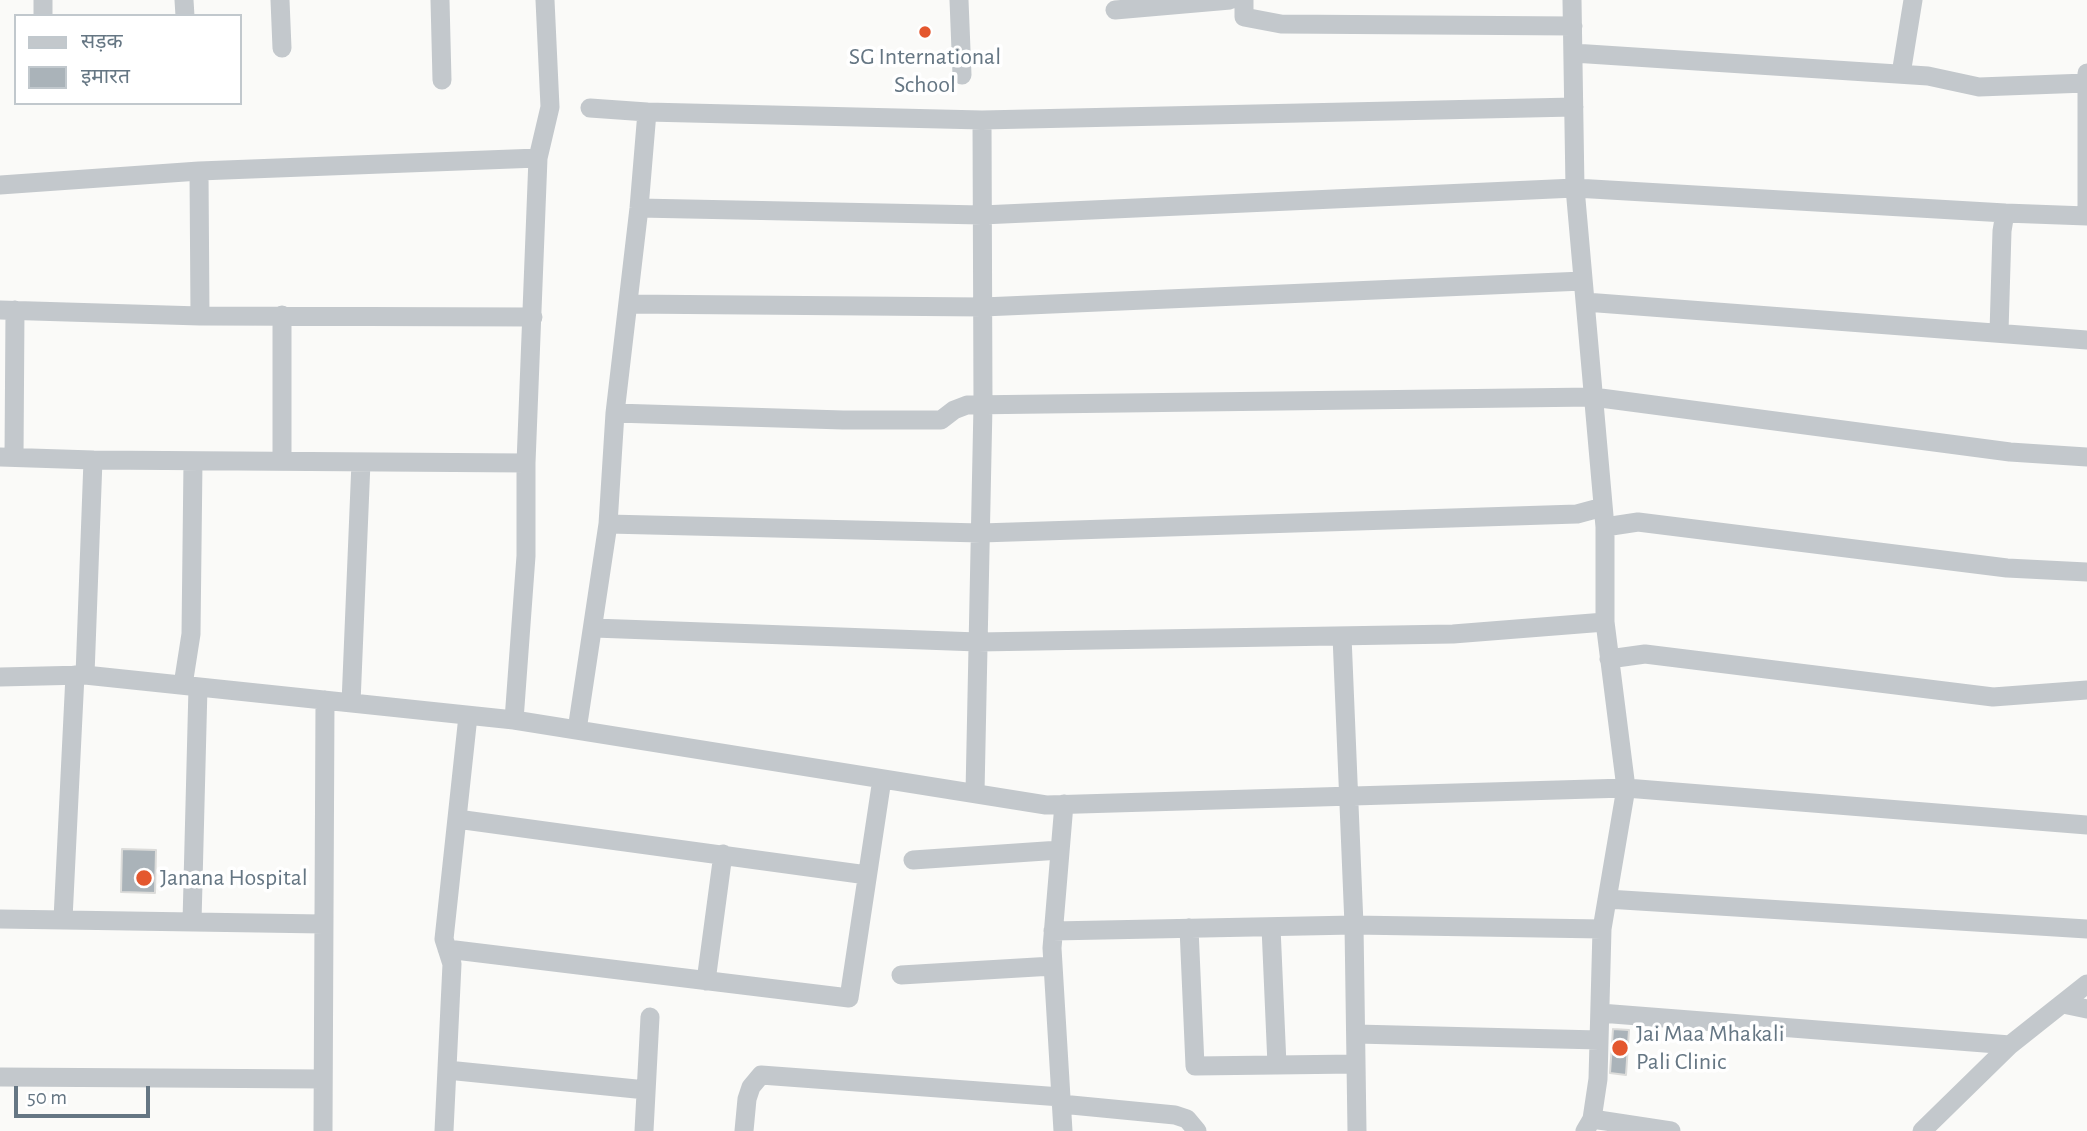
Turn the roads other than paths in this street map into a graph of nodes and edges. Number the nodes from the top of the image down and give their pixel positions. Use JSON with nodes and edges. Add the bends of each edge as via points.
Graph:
{"nodes":[{"id":1,"x":280,"y":0,"type":"edge"},
{"id":2,"x":440,"y":0,"type":"edge"},
{"id":3,"x":545,"y":0,"type":"edge"},
{"id":4,"x":959,"y":0,"type":"edge"},
{"id":5,"x":1230,"y":0,"type":"edge"},
{"id":6,"x":1244,"y":0,"type":"edge"},
{"id":7,"x":1572,"y":0,"type":"edge"},
{"id":8,"x":1913,"y":0,"type":"edge"},
{"id":9,"x":1115,"y":10,"type":"dead end"},
{"id":10,"x":1573,"y":26,"type":"junction"},
{"id":11,"x":282,"y":48,"type":"dead end"},
{"id":12,"x":1573,"y":53,"type":"junction"},
{"id":13,"x":2087,"y":72,"type":"edge"},
{"id":14,"x":1901,"y":74,"type":"junction"},
{"id":15,"x":962,"y":75,"type":"dead end"},
{"id":16,"x":442,"y":80,"type":"dead end"},
{"id":17,"x":2087,"y":83,"type":"edge"},
{"id":18,"x":2087,"y":99,"type":"edge"},
{"id":19,"x":1574,"y":107,"type":"junction"},
{"id":20,"x":590,"y":108,"type":"dead end"},
{"id":21,"x":647,"y":112,"type":"junction"},
{"id":22,"x":982,"y":120,"type":"junction"},
{"id":23,"x":538,"y":158,"type":"junction"},
{"id":24,"x":200,"y":171,"type":"junction"},
{"id":25,"x":0,"y":185,"type":"edge"},
{"id":26,"x":1575,"y":188,"type":"junction"},
{"id":27,"x":639,"y":208,"type":"junction"},
{"id":28,"x":2005,"y":213,"type":"junction"},
{"id":29,"x":982,"y":215,"type":"junction"},
{"id":30,"x":2087,"y":216,"type":"edge"},
{"id":31,"x":1583,"y":281,"type":"junction"},
{"id":32,"x":1585,"y":302,"type":"junction"},
{"id":33,"x":628,"y":304,"type":"junction"},
{"id":34,"x":983,"y":307,"type":"junction"},
{"id":35,"x":8,"y":310,"type":"edge"},
{"id":36,"x":282,"y":315,"type":"junction"},
{"id":37,"x":200,"y":316,"type":"junction"},
{"id":38,"x":533,"y":317,"type":"junction"},
{"id":39,"x":1999,"y":332,"type":"junction"},
{"id":40,"x":2087,"y":340,"type":"edge"},
{"id":41,"x":1593,"y":397,"type":"junction"},
{"id":42,"x":983,"y":405,"type":"junction"},
{"id":43,"x":615,"y":414,"type":"junction"},
{"id":44,"x":7,"y":457,"type":"edge"},
{"id":45,"x":2087,"y":457,"type":"edge"},
{"id":46,"x":93,"y":460,"type":"junction"},
{"id":47,"x":193,"y":461,"type":"junction"},
{"id":48,"x":282,"y":461,"type":"junction"},
{"id":49,"x":361,"y":462,"type":"junction"},
{"id":50,"x":526,"y":463,"type":"junction"},
{"id":51,"x":1604,"y":517,"type":"junction"},
{"id":52,"x":608,"y":524,"type":"junction"},
{"id":53,"x":981,"y":533,"type":"junction"},
{"id":54,"x":2087,"y":572,"type":"edge"},
{"id":55,"x":1605,"y":622,"type":"junction"},
{"id":56,"x":594,"y":628,"type":"junction"},
{"id":57,"x":1342,"y":636,"type":"junction"},
{"id":58,"x":978,"y":642,"type":"junction"},
{"id":59,"x":1609,"y":659,"type":"junction"},
{"id":60,"x":80,"y":675,"type":"junction"},
{"id":61,"x":0,"y":677,"type":"edge"},
{"id":62,"x":190,"y":686,"type":"junction"},
{"id":63,"x":2087,"y":690,"type":"edge"},
{"id":64,"x":325,"y":700,"type":"junction"},
{"id":65,"x":351,"y":703,"type":"junction"},
{"id":66,"x":468,"y":716,"type":"junction"},
{"id":67,"x":514,"y":720,"type":"junction"},
{"id":68,"x":577,"y":730,"type":"junction"},
{"id":69,"x":882,"y":779,"type":"junction"},
{"id":70,"x":1626,"y":788,"type":"junction"},
{"id":71,"x":975,"y":793,"type":"junction"},
{"id":72,"x":1349,"y":796,"type":"junction"},
{"id":73,"x":1064,"y":804,"type":"junction"},
{"id":74,"x":457,"y":819,"type":"junction"},
{"id":75,"x":2087,"y":825,"type":"edge"},
{"id":76,"x":1060,"y":850,"type":"junction"},
{"id":77,"x":723,"y":854,"type":"junction"},
{"id":78,"x":913,"y":860,"type":"dead end"},
{"id":79,"x":867,"y":875,"type":"junction"},
{"id":80,"x":1607,"y":899,"type":"junction"},
{"id":81,"x":0,"y":919,"type":"edge"},
{"id":82,"x":63,"y":919,"type":"junction"},
{"id":83,"x":192,"y":922,"type":"junction"},
{"id":84,"x":323,"y":924,"type":"junction"},
{"id":85,"x":1354,"y":925,"type":"junction"},
{"id":86,"x":1271,"y":927,"type":"junction"},
{"id":87,"x":1189,"y":928,"type":"junction"},
{"id":88,"x":1602,"y":929,"type":"junction"},
{"id":89,"x":2087,"y":929,"type":"edge"},
{"id":90,"x":1053,"y":931,"type":"junction"},
{"id":91,"x":447,"y":949,"type":"junction"},
{"id":92,"x":1053,"y":966,"type":"junction"},
{"id":93,"x":901,"y":975,"type":"dead end"},
{"id":94,"x":706,"y":981,"type":"junction"},
{"id":95,"x":2087,"y":984,"type":"edge"},
{"id":96,"x":2063,"y":1004,"type":"junction"},
{"id":97,"x":2087,"y":1009,"type":"edge"},
{"id":98,"x":1600,"y":1013,"type":"junction"},
{"id":99,"x":650,"y":1017,"type":"dead end"},
{"id":100,"x":1356,"y":1034,"type":"junction"},
{"id":101,"x":1599,"y":1040,"type":"junction"},
{"id":102,"x":2010,"y":1045,"type":"junction"},
{"id":103,"x":1277,"y":1065,"type":"junction"},
{"id":104,"x":1356,"y":1065,"type":"junction"},
{"id":105,"x":447,"y":1070,"type":"junction"},
{"id":106,"x":0,"y":1076,"type":"edge"},
{"id":107,"x":323,"y":1079,"type":"junction"},
{"id":108,"x":646,"y":1090,"type":"junction"},
{"id":109,"x":1061,"y":1101,"type":"junction"},
{"id":110,"x":1589,"y":1125,"type":"edge"},
{"id":111,"x":323,"y":1131,"type":"edge"},
{"id":112,"x":444,"y":1131,"type":"edge"},
{"id":113,"x":644,"y":1131,"type":"edge"},
{"id":114,"x":744,"y":1131,"type":"edge"},
{"id":115,"x":1063,"y":1131,"type":"edge"},
{"id":116,"x":1197,"y":1131,"type":"edge"},
{"id":117,"x":1357,"y":1131,"type":"edge"},
{"id":118,"x":1671,"y":1131,"type":"edge"},
{"id":119,"x":1922,"y":1131,"type":"edge"}],
"edges":[{"from":1,"to":11,"type":"street"},
{"from":2,"to":16,"type":"street"},
{"from":3,"to":23,"type":"street","via":[[550,107]]},
{"from":4,"to":15,"type":"street"},
{"from":5,"to":9,"type":"street"},
{"from":6,"to":10,"type":"street","via":[[1244,17],[1281,24]]},
{"from":7,"to":10,"type":"street"},
{"from":8,"to":14,"type":"street"},
{"from":10,"to":12,"type":"street"},
{"from":12,"to":14,"type":"street"},
{"from":12,"to":19,"type":"street"},
{"from":13,"to":17,"type":"street"},
{"from":14,"to":17,"type":"street","via":[[1979,87]]},
{"from":17,"to":18,"type":"street"},
{"from":18,"to":30,"type":"street"},
{"from":19,"to":22,"type":"street"},
{"from":19,"to":26,"type":"street"},
{"from":20,"to":21,"type":"street"},
{"from":21,"to":22,"type":"street"},
{"from":21,"to":27,"type":"street"},
{"from":22,"to":29,"type":"street"},
{"from":23,"to":24,"type":"street"},
{"from":23,"to":38,"type":"street"},
{"from":24,"to":25,"type":"street"},
{"from":24,"to":37,"type":"street"},
{"from":26,"to":28,"type":"street"},
{"from":26,"to":29,"type":"street"},
{"from":26,"to":31,"type":"street"},
{"from":27,"to":29,"type":"street"},
{"from":27,"to":33,"type":"street"},
{"from":28,"to":30,"type":"street"},
{"from":28,"to":39,"type":"street"},
{"from":29,"to":34,"type":"street"},
{"from":31,"to":32,"type":"street"},
{"from":31,"to":34,"type":"street"},
{"from":32,"to":39,"type":"street"},
{"from":32,"to":41,"type":"street"},
{"from":33,"to":34,"type":"street"},
{"from":33,"to":43,"type":"street"},
{"from":34,"to":42,"type":"street"},
{"from":35,"to":37,"type":"street"},
{"from":35,"to":44,"type":"street"},
{"from":36,"to":37,"type":"street"},
{"from":36,"to":38,"type":"street"},
{"from":36,"to":48,"type":"street"},
{"from":38,"to":50,"type":"street"},
{"from":39,"to":40,"type":"street"},
{"from":41,"to":42,"type":"street"},
{"from":41,"to":45,"type":"street","via":[[2010,452]]},
{"from":41,"to":51,"type":"street"},
{"from":42,"to":43,"type":"street","via":[[967,405],[941,421]]},
{"from":42,"to":53,"type":"street"},
{"from":43,"to":52,"type":"street"},
{"from":44,"to":46,"type":"street"},
{"from":46,"to":47,"type":"street"},
{"from":46,"to":60,"type":"street"},
{"from":47,"to":48,"type":"street"},
{"from":47,"to":62,"type":"street"},
{"from":48,"to":49,"type":"street"},
{"from":49,"to":50,"type":"street"},
{"from":49,"to":65,"type":"street"},
{"from":50,"to":67,"type":"street","via":[[526,556]]},
{"from":51,"to":53,"type":"street","via":[[1577,514]]},
{"from":51,"to":54,"type":"street","via":[[2007,568]]},
{"from":51,"to":55,"type":"street"},
{"from":52,"to":53,"type":"street"},
{"from":52,"to":56,"type":"street"},
{"from":53,"to":58,"type":"street"},
{"from":55,"to":57,"type":"street","via":[[1453,634]]},
{"from":55,"to":59,"type":"street"},
{"from":56,"to":58,"type":"street"},
{"from":56,"to":68,"type":"street"},
{"from":57,"to":58,"type":"street"},
{"from":57,"to":72,"type":"street"},
{"from":58,"to":71,"type":"street"},
{"from":59,"to":63,"type":"street","via":[[1645,654],[1993,697]]},
{"from":59,"to":70,"type":"street"},
{"from":60,"to":61,"type":"street"},
{"from":60,"to":62,"type":"street"},
{"from":60,"to":82,"type":"street"},
{"from":62,"to":64,"type":"street"},
{"from":62,"to":83,"type":"street"},
{"from":64,"to":65,"type":"street"},
{"from":64,"to":84,"type":"street"},
{"from":65,"to":66,"type":"street"},
{"from":66,"to":67,"type":"street"},
{"from":66,"to":74,"type":"street"},
{"from":67,"to":68,"type":"street"},
{"from":68,"to":69,"type":"street"},
{"from":69,"to":71,"type":"street"},
{"from":69,"to":79,"type":"street"},
{"from":70,"to":72,"type":"street"},
{"from":70,"to":75,"type":"street"},
{"from":70,"to":80,"type":"street"},
{"from":71,"to":73,"type":"street"},
{"from":72,"to":73,"type":"street"},
{"from":72,"to":85,"type":"street"},
{"from":73,"to":76,"type":"street"},
{"from":74,"to":77,"type":"street"},
{"from":74,"to":91,"type":"street","via":[[444,939]]},
{"from":76,"to":78,"type":"street"},
{"from":76,"to":90,"type":"street"},
{"from":77,"to":79,"type":"street"},
{"from":77,"to":94,"type":"street"},
{"from":79,"to":94,"type":"street","via":[[849,998]]},
{"from":80,"to":88,"type":"street"},
{"from":80,"to":89,"type":"street"},
{"from":81,"to":82,"type":"street"},
{"from":82,"to":83,"type":"street"},
{"from":83,"to":84,"type":"street"},
{"from":84,"to":107,"type":"street"},
{"from":85,"to":86,"type":"street"},
{"from":85,"to":88,"type":"street"},
{"from":85,"to":100,"type":"street"},
{"from":86,"to":87,"type":"street"},
{"from":86,"to":103,"type":"street"},
{"from":87,"to":90,"type":"street"},
{"from":87,"to":103,"type":"street","via":[[1195,1066]]},
{"from":88,"to":98,"type":"street"},
{"from":90,"to":92,"type":"street"},
{"from":91,"to":94,"type":"street"},
{"from":91,"to":105,"type":"street","via":[[452,964]]},
{"from":92,"to":93,"type":"street"},
{"from":92,"to":109,"type":"street"},
{"from":95,"to":96,"type":"street"},
{"from":96,"to":97,"type":"street"},
{"from":96,"to":102,"type":"street"},
{"from":98,"to":101,"type":"street"},
{"from":98,"to":102,"type":"street"},
{"from":99,"to":108,"type":"street"},
{"from":100,"to":101,"type":"street"},
{"from":100,"to":104,"type":"street"},
{"from":101,"to":110,"type":"street","via":[[1598,1079]]},
{"from":102,"to":119,"type":"street"},
{"from":103,"to":104,"type":"street"},
{"from":104,"to":117,"type":"street"},
{"from":105,"to":108,"type":"street"},
{"from":105,"to":112,"type":"street"},
{"from":106,"to":107,"type":"street"},
{"from":107,"to":111,"type":"street"},
{"from":108,"to":113,"type":"street"},
{"from":109,"to":114,"type":"street","via":[[761,1075],[747,1099]]},
{"from":109,"to":115,"type":"street"},
{"from":109,"to":116,"type":"street","via":[[1175,1115],[1187,1119]]},
{"from":110,"to":118,"type":"street"}]}
